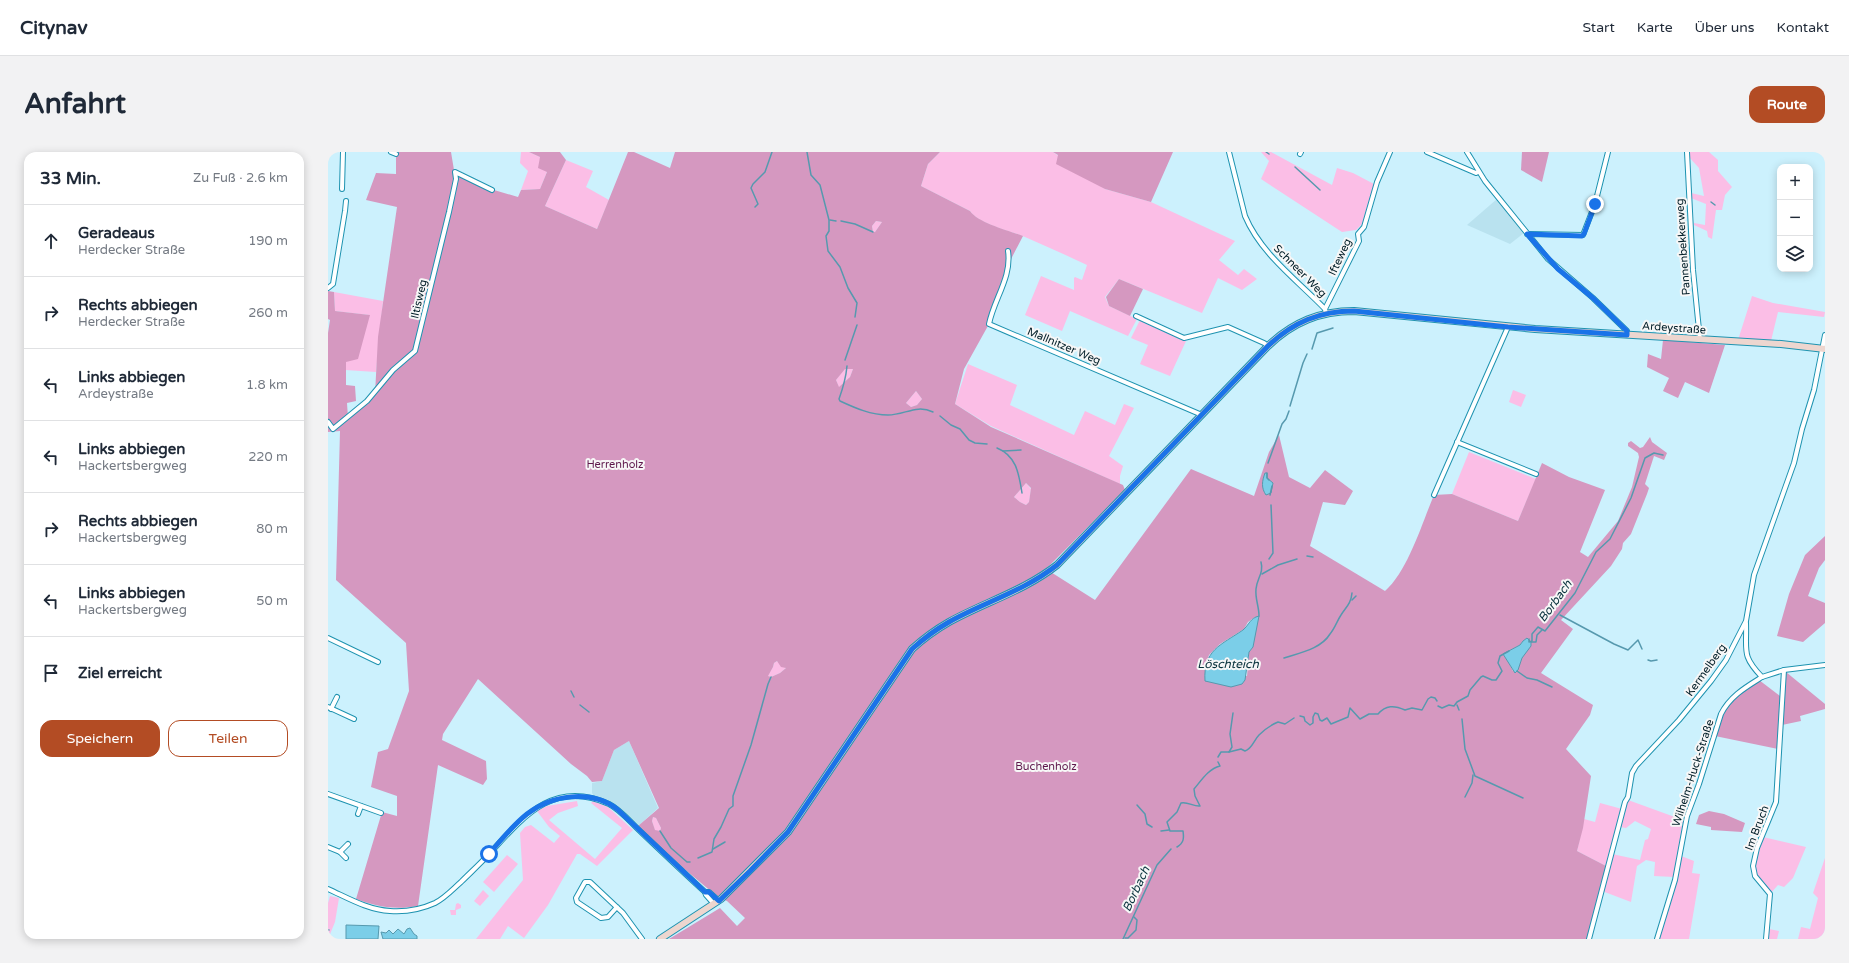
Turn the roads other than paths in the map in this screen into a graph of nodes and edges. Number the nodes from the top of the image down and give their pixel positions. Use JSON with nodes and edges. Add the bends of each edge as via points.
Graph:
{"nodes":[{"id":1,"x":343,"y":152,"type":"edge"},
{"id":2,"x":1229,"y":152,"type":"edge"},
{"id":3,"x":1390,"y":152,"type":"edge"},
{"id":4,"x":1427,"y":152,"type":"edge"},
{"id":5,"x":1467,"y":152,"type":"edge"},
{"id":6,"x":1608,"y":152,"type":"edge"},
{"id":7,"x":1687,"y":152,"type":"edge"},
{"id":8,"x":1478,"y":172,"type":"junction"},
{"id":9,"x":342,"y":189,"type":"dead end"},
{"id":10,"x":492,"y":190,"type":"dead end"},
{"id":11,"x":346,"y":201,"type":"dead end"},
{"id":12,"x":1527,"y":234,"type":"junction"},
{"id":13,"x":1008,"y":251,"type":"dead end"},
{"id":14,"x":328,"y":288,"type":"edge"},
{"id":15,"x":1326,"y":311,"type":"junction"},
{"id":16,"x":1136,"y":316,"type":"dead end"},
{"id":17,"x":1508,"y":327,"type":"junction"},
{"id":18,"x":1627,"y":335,"type":"junction"},
{"id":19,"x":1825,"y":335,"type":"edge"},
{"id":20,"x":1700,"y":340,"type":"junction"},
{"id":21,"x":1268,"y":346,"type":"junction"},
{"id":22,"x":1824,"y":349,"type":"edge"},
{"id":23,"x":1202,"y":415,"type":"junction"},
{"id":24,"x":328,"y":422,"type":"edge"},
{"id":25,"x":1457,"y":442,"type":"junction"},
{"id":26,"x":1536,"y":474,"type":"dead end"},
{"id":27,"x":1434,"y":495,"type":"dead end"},
{"id":28,"x":1746,"y":621,"type":"junction"},
{"id":29,"x":328,"y":638,"type":"edge"},
{"id":30,"x":378,"y":662,"type":"dead end"},
{"id":31,"x":1825,"y":665,"type":"edge"},
{"id":32,"x":1784,"y":670,"type":"junction"},
{"id":33,"x":1762,"y":677,"type":"junction"},
{"id":34,"x":337,"y":697,"type":"dead end"},
{"id":35,"x":330,"y":708,"type":"edge"},
{"id":36,"x":354,"y":719,"type":"dead end"},
{"id":37,"x":328,"y":794,"type":"edge"},
{"id":38,"x":361,"y":806,"type":"junction"},
{"id":39,"x":381,"y":813,"type":"dead end"},
{"id":40,"x":358,"y":814,"type":"dead end"},
{"id":41,"x":348,"y":844,"type":"dead end"},
{"id":42,"x":328,"y":847,"type":"edge"},
{"id":43,"x":340,"y":852,"type":"junction"},
{"id":44,"x":346,"y":858,"type":"dead end"},
{"id":45,"x":328,"y":889,"type":"edge"},
{"id":46,"x":716,"y":902,"type":"junction"},
{"id":47,"x":617,"y":907,"type":"junction"},
{"id":48,"x":642,"y":939,"type":"edge"},
{"id":49,"x":660,"y":939,"type":"edge"},
{"id":50,"x":1589,"y":939,"type":"edge"},
{"id":51,"x":1657,"y":939,"type":"edge"},
{"id":52,"x":1766,"y":939,"type":"edge"}],
"edges":[{"from":1,"to":9,"type":"street"},
{"from":2,"to":15,"type":"street","name":"Schneer Weg","via":[[1245,216],[1252,229],[1268,252]]},
{"from":3,"to":15,"type":"street","name":"Ifteweg","via":[[1377,182],[1364,227],[1358,234],[1359,241]]},
{"from":4,"to":8,"type":"street"},
{"from":5,"to":8,"type":"street"},
{"from":6,"to":12,"type":"street","via":[[1595,204],[1583,235]]},
{"from":7,"to":20,"type":"street","name":"Pannenbekkerweg","via":[[1693,270]]},
{"from":8,"to":12,"type":"street"},
{"from":10,"to":24,"type":"street","name":"Iltisweg","via":[[455,172],[450,207],[415,351],[393,370],[367,401],[341,423],[333,429]]},
{"from":11,"to":14,"type":"street","via":[[333,284]]},
{"from":12,"to":18,"type":"street","via":[[1558,269],[1627,331]]},
{"from":13,"to":23,"type":"street","name":"Mallnitzer Weg","via":[[1010,261],[989,324]]},
{"from":15,"to":17,"type":"main road","name":"Ardeystraße","via":[[1354,311]]},
{"from":15,"to":21,"type":"main road","name":"Ardeystraße","via":[[1294,325]]},
{"from":16,"to":21,"type":"street","via":[[1184,338],[1228,327]]},
{"from":17,"to":18,"type":"main road","name":"Ardeystraße"},
{"from":17,"to":25,"type":"street"},
{"from":18,"to":20,"type":"main road","name":"Ardeystraße"},
{"from":19,"to":22,"type":"street","name":"Kermelberg"},
{"from":20,"to":22,"type":"main road","name":"Ardeystraße"},
{"from":21,"to":23,"type":"main road","name":"Ardeystraße"},
{"from":22,"to":28,"type":"street","name":"Kermelberg","via":[[1794,462],[1754,575]]},
{"from":23,"to":46,"type":"main road","name":"Ardeystraße","via":[[1057,565],[1015,592],[948,622],[912,649],[788,832]]},
{"from":25,"to":26,"type":"street"},
{"from":25,"to":27,"type":"street"},
{"from":28,"to":33,"type":"street","via":[[1746,655]]},
{"from":28,"to":50,"type":"street","name":"Kermelberg","via":[[1726,660],[1711,681],[1634,769]]},
{"from":29,"to":30,"type":"street"},
{"from":31,"to":32,"type":"street","name":"Wilhelm-Huck-Straße"},
{"from":32,"to":33,"type":"street","name":"Wilhelm-Huck-Straße"},
{"from":32,"to":52,"type":"street","name":"Im Bruch","via":[[1776,802],[1757,848],[1753,866],[1755,876],[1770,894]]},
{"from":33,"to":51,"type":"street","name":"Wilhelm-Huck-Straße","via":[[1737,693],[1721,714],[1687,816],[1675,880]]},
{"from":34,"to":35,"type":"street"},
{"from":35,"to":36,"type":"street"},
{"from":37,"to":38,"type":"street"},
{"from":38,"to":39,"type":"street"},
{"from":38,"to":40,"type":"street"},
{"from":41,"to":43,"type":"street"},
{"from":42,"to":43,"type":"street"},
{"from":43,"to":44,"type":"street"},
{"from":45,"to":46,"type":"street","via":[[383,910],[398,911],[426,906],[453,889],[520,820],[534,809],[558,799],[578,797],[597,800],[614,808]]},
{"from":46,"to":49,"type":"main road","name":"Ardeystraße"},
{"from":47,"to":47,"type":"street","via":[[588,881],[576,898],[577,902],[601,918],[608,917]]},
{"from":47,"to":48,"type":"street","via":[[628,917]]}]}
